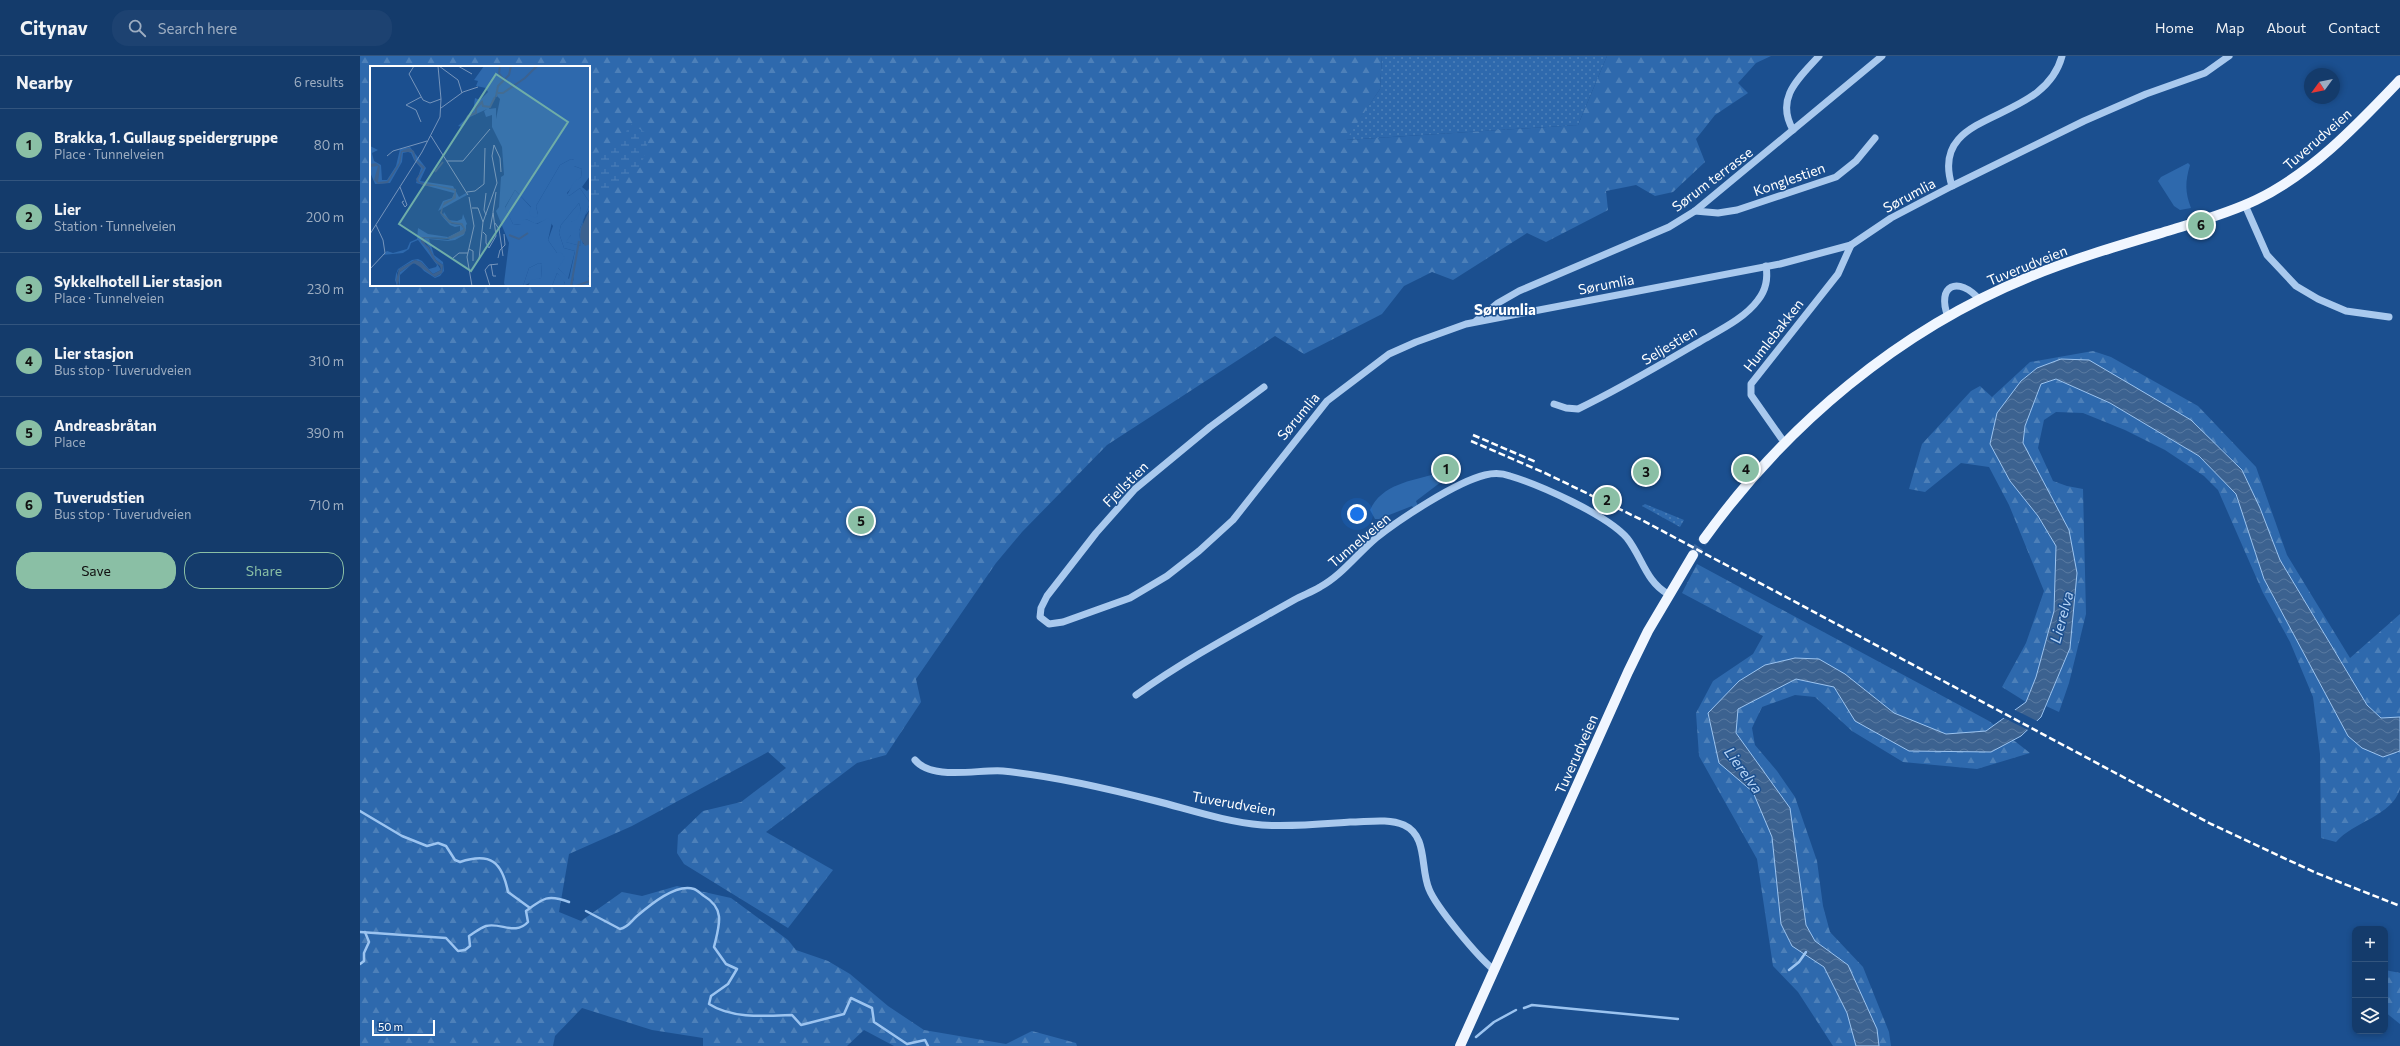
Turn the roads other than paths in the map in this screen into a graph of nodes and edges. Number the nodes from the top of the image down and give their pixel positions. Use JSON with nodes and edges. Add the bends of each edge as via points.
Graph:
{"nodes":[{"id":1,"x":1819,"y":56,"type":"edge"},
{"id":2,"x":1882,"y":56,"type":"edge"},
{"id":3,"x":2062,"y":56,"type":"edge"},
{"id":4,"x":2230,"y":56,"type":"edge"},
{"id":5,"x":2400,"y":80,"type":"edge"},
{"id":6,"x":1793,"y":130,"type":"junction"},
{"id":7,"x":1875,"y":138,"type":"dead end"},
{"id":8,"x":1952,"y":186,"type":"junction"},
{"id":9,"x":2244,"y":205,"type":"junction"},
{"id":10,"x":1695,"y":211,"type":"junction"},
{"id":11,"x":1851,"y":245,"type":"junction"},
{"id":12,"x":1766,"y":266,"type":"junction"},
{"id":13,"x":1980,"y":300,"type":"junction"},
{"id":14,"x":1948,"y":317,"type":"junction"},
{"id":15,"x":2389,"y":318,"type":"dead end"},
{"id":16,"x":1474,"y":322,"type":"junction"},
{"id":17,"x":1264,"y":387,"type":"dead end"},
{"id":18,"x":1554,"y":404,"type":"dead end"},
{"id":19,"x":1784,"y":442,"type":"junction"},
{"id":20,"x":1704,"y":539,"type":"tunnel mouth"},
{"id":21,"x":1693,"y":555,"type":"tunnel mouth"},
{"id":22,"x":1668,"y":594,"type":"junction"},
{"id":23,"x":1049,"y":624,"type":"joint"},
{"id":24,"x":1136,"y":695,"type":"dead end"},
{"id":25,"x":915,"y":760,"type":"dead end"},
{"id":26,"x":1494,"y":970,"type":"junction"},
{"id":27,"x":1460,"y":1046,"type":"edge"}],
"edges":[{"from":1,"to":6,"type":"street","via":[[1795,83],[1787,99],[1785,112]]},
{"from":2,"to":6,"type":"street","name":"Sørum terrasse"},
{"from":3,"to":8,"type":"street","via":[[2053,75],[2039,92],[1958,137],[1952,146],[1948,162]]},
{"from":4,"to":8,"type":"street","name":"Sørumlia","via":[[2205,73],[2146,94],[2084,121]]},
{"from":5,"to":9,"type":"main road","name":"Tuverudveien","via":[[2346,134],[2308,167],[2279,187]]},
{"from":6,"to":10,"type":"street","name":"Sørum terrasse"},
{"from":7,"to":10,"type":"street","name":"Konglestien","via":[[1856,161],[1836,177],[1737,210],[1718,213]]},
{"from":8,"to":11,"type":"street","name":"Sørumlia","via":[[1891,218],[1862,240]]},
{"from":9,"to":13,"type":"main road","name":"Tuverudveien","via":[[2057,266]]},
{"from":9,"to":15,"type":"street","via":[[2267,255],[2296,286],[2346,311]]},
{"from":10,"to":16,"type":"street","name":"Sørum terrasse","via":[[1669,227],[1519,291],[1498,303]]},
{"from":11,"to":12,"type":"street","name":"Sørumlia"},
{"from":11,"to":19,"type":"street","name":"Humlebakken","via":[[1838,274],[1751,384],[1751,395]]},
{"from":12,"to":16,"type":"street","name":"Sørumlia"},
{"from":12,"to":18,"type":"street","name":"Seljestien","via":[[1764,292],[1739,317],[1641,377],[1578,410]]},
{"from":13,"to":14,"type":"main road","name":"Tuverudveien"},
{"from":13,"to":14,"type":"street","via":[[1966,287],[1958,285],[1951,288],[1943,301]]},
{"from":14,"to":19,"type":"main road","name":"Tuverudveien","via":[[1872,368]]},
{"from":16,"to":23,"type":"street","name":"Sørumlia","via":[[1389,354],[1340,389],[1314,417],[1233,520],[1167,576],[1145,590],[1110,606],[1063,622]]},
{"from":17,"to":23,"type":"street","name":"Fjellstien","via":[[1143,482],[1115,511],[1047,596],[1040,617]]},
{"from":19,"to":20,"type":"main road","name":"Tuverudveien","via":[[1733,499]]},
{"from":21,"to":22,"type":"main road","name":"Tuverudveien"},
{"from":22,"to":24,"type":"street","name":"Tunnelveien","via":[[1651,580],[1626,537],[1602,519],[1510,476],[1496,473],[1484,475],[1406,517],[1376,538],[1320,588],[1231,635]]},
{"from":22,"to":26,"type":"main road","name":"Tuverudveien","via":[[1628,672]]},
{"from":25,"to":26,"type":"street","name":"Tuverudveien","via":[[923,766],[944,772],[1002,771],[1077,783],[1127,793],[1204,815],[1260,824],[1287,826],[1375,821],[1397,823],[1408,828],[1417,838],[1423,854],[1428,886],[1437,903]]},
{"from":26,"to":27,"type":"main road","name":"Tuverudveien"}]}
